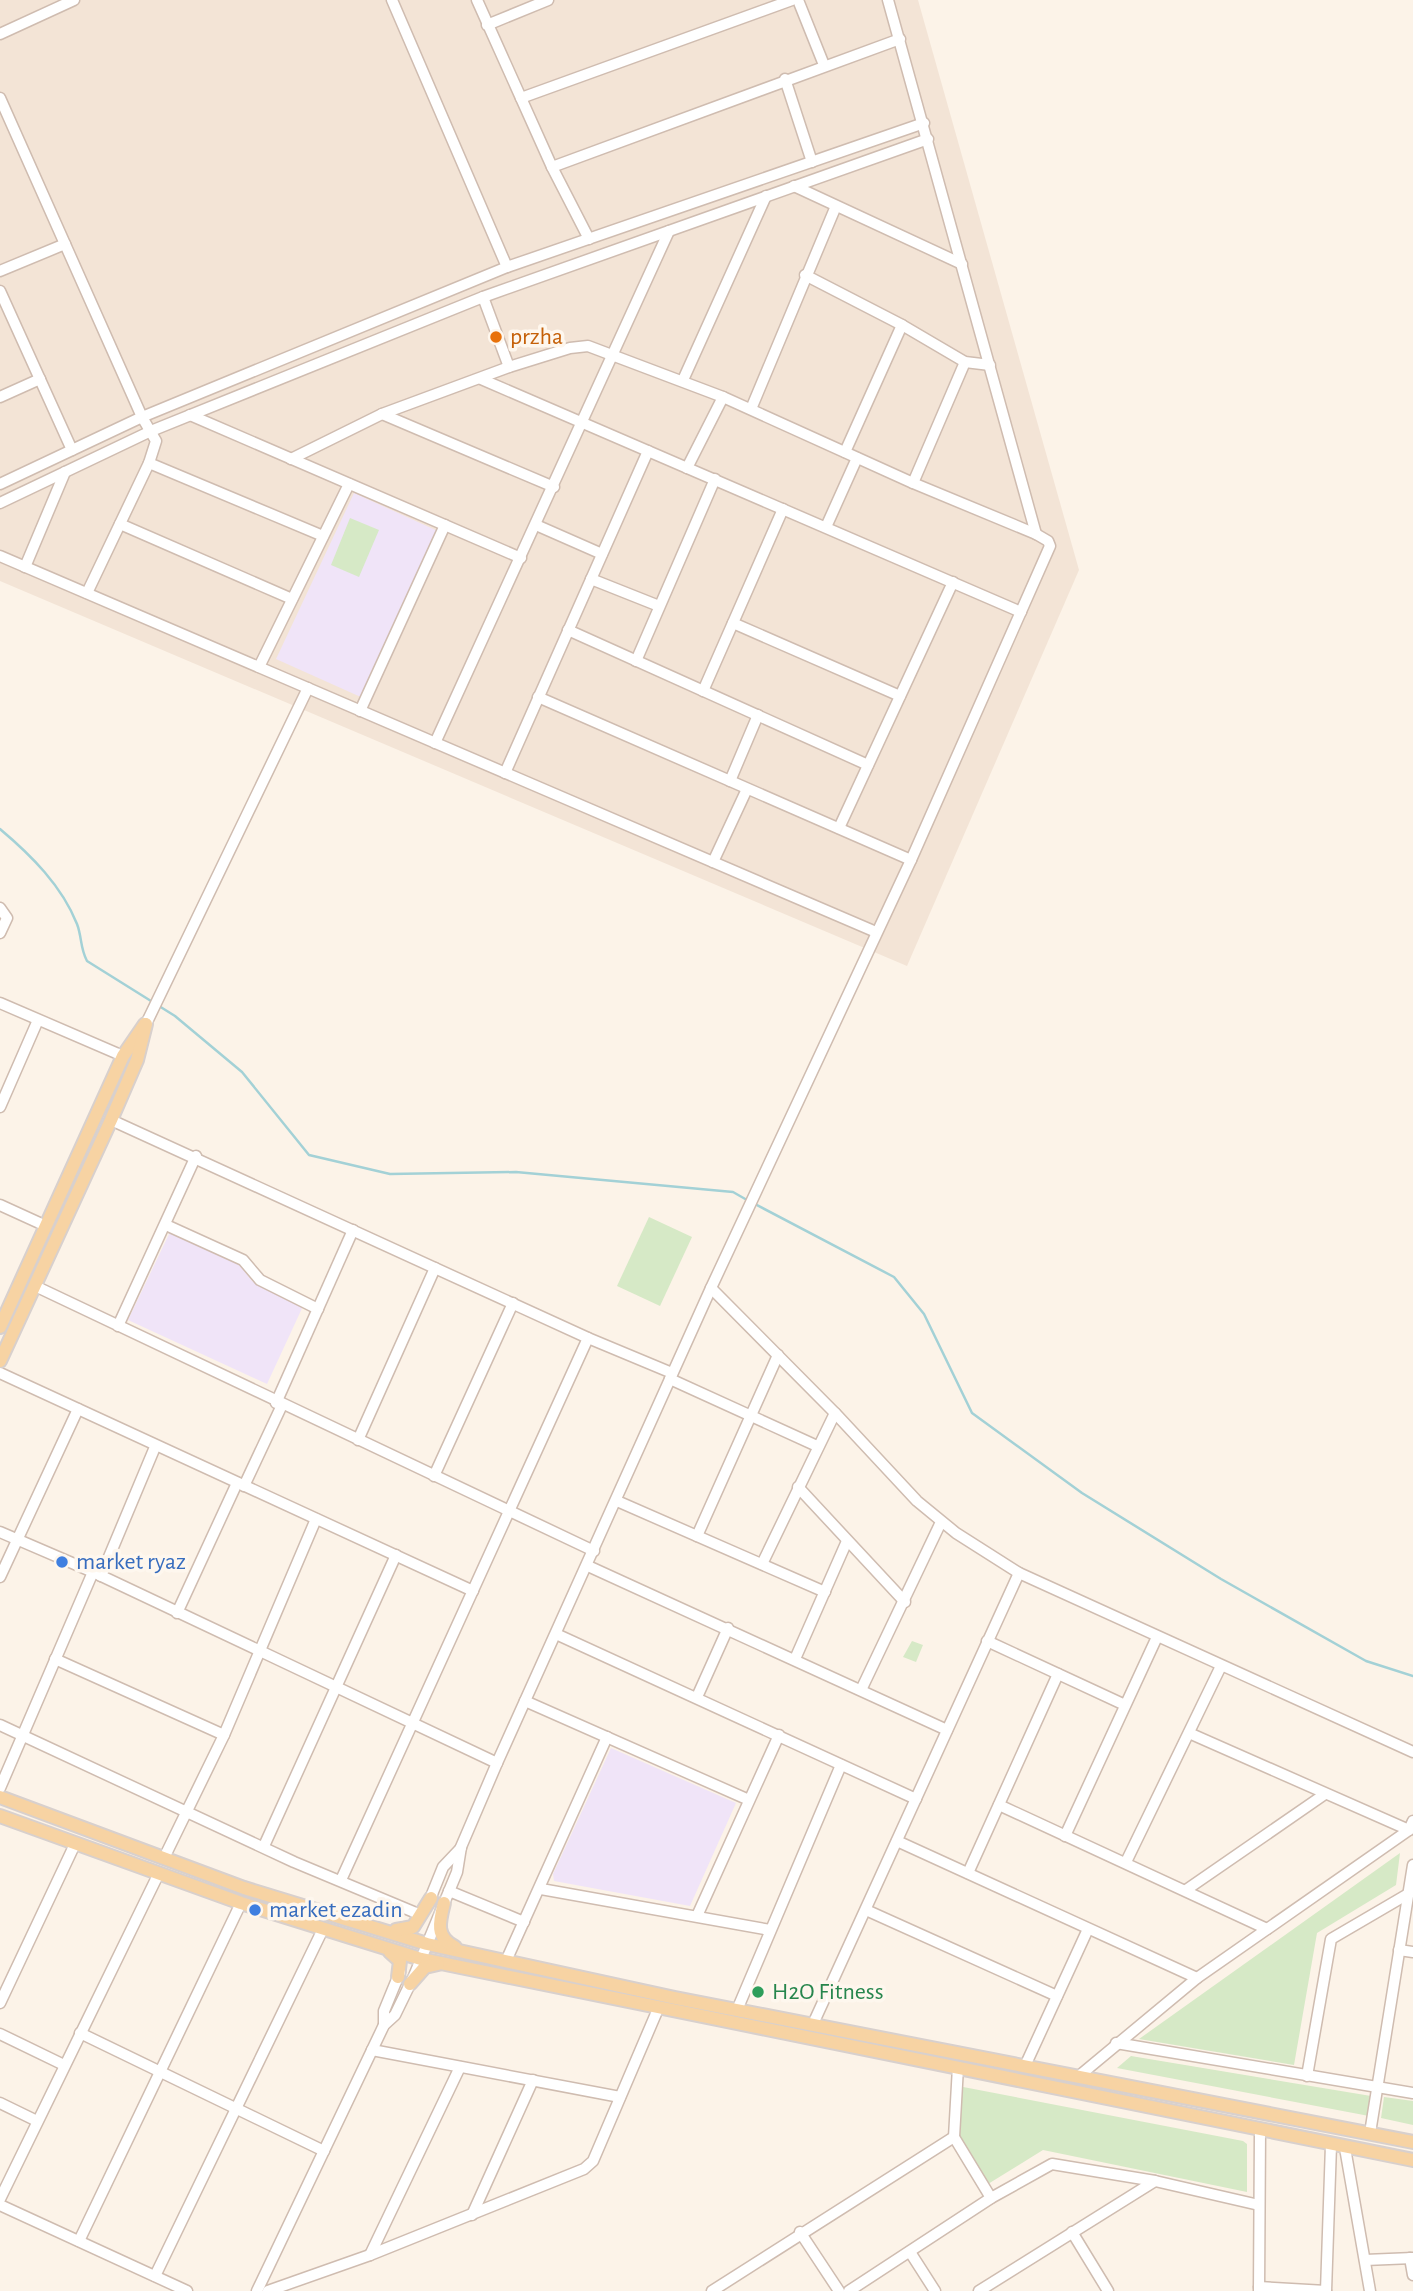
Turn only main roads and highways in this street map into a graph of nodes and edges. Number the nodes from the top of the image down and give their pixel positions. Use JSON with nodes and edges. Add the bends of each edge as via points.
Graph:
{"nodes":[{"id":1,"x":146,"y":1024,"type":"road end"},
{"id":2,"x":138,"y":1039,"type":"junction"},
{"id":3,"x":22,"y":1280,"type":"junction"},
{"id":4,"x":35,"y":1286,"type":"junction"},
{"id":5,"x":4,"y":1307,"type":"edge"},
{"id":6,"x":0,"y":1327,"type":"edge"},
{"id":7,"x":0,"y":1361,"type":"edge"},
{"id":8,"x":0,"y":1797,"type":"edge"},
{"id":9,"x":0,"y":1816,"type":"edge"},
{"id":10,"x":447,"y":1897,"type":"road end"},
{"id":11,"x":430,"y":1898,"type":"road end"},
{"id":12,"x":367,"y":1925,"type":"junction"},
{"id":13,"x":377,"y":1947,"type":"junction"},
{"id":14,"x":469,"y":1953,"type":"junction"},
{"id":15,"x":466,"y":1968,"type":"junction"},
{"id":16,"x":398,"y":1977,"type":"road end"},
{"id":17,"x":410,"y":1984,"type":"road end"},
{"id":18,"x":1257,"y":2111,"type":"junction"},
{"id":19,"x":1257,"y":2130,"type":"junction"},
{"id":20,"x":1413,"y":2142,"type":"edge"},
{"id":21,"x":1413,"y":2160,"type":"edge"}],
"edges":[{"from":1,"to":2,"type":"main road"},
{"from":2,"to":3,"type":"main road","via":[[123,1056]]},
{"from":2,"to":4,"type":"main road","via":[[111,1120]]},
{"from":3,"to":4,"type":"main road"},
{"from":3,"to":5,"type":"main road"},
{"from":4,"to":7,"type":"main road"},
{"from":5,"to":6,"type":"main road"},
{"from":8,"to":12,"type":"main road","via":[[244,1888]]},
{"from":9,"to":13,"type":"main road","via":[[158,1875]]},
{"from":10,"to":14,"type":"main road","via":[[441,1936]]},
{"from":11,"to":12,"type":"main road","via":[[415,1926],[407,1930]]},
{"from":12,"to":14,"type":"main road"},
{"from":13,"to":15,"type":"main road"},
{"from":13,"to":16,"type":"main road","via":[[398,1956]]},
{"from":14,"to":18,"type":"main road"},
{"from":15,"to":17,"type":"main road","via":[[431,1964]]},
{"from":15,"to":19,"type":"main road"},
{"from":18,"to":19,"type":"main road"},
{"from":18,"to":20,"type":"main road"},
{"from":19,"to":21,"type":"main road"}]}
